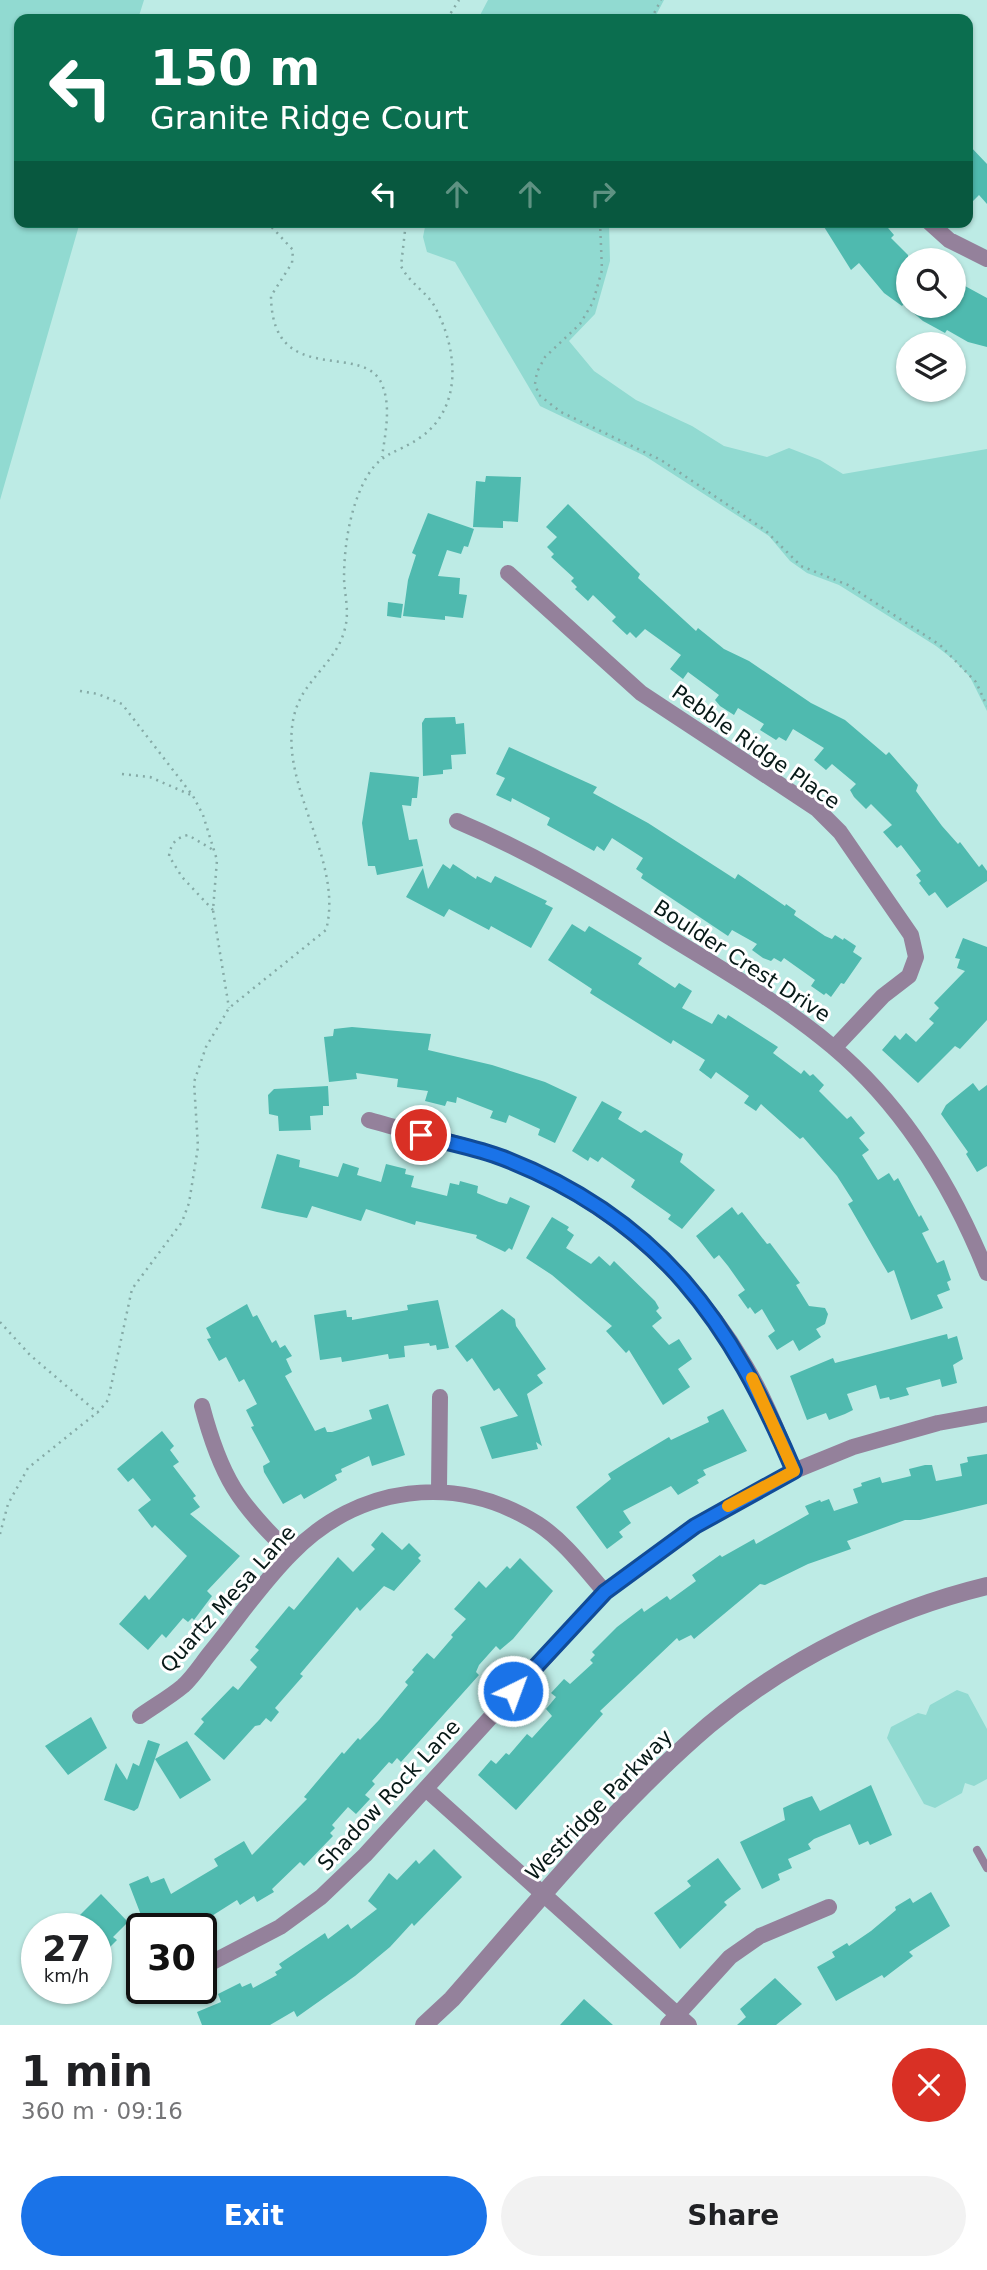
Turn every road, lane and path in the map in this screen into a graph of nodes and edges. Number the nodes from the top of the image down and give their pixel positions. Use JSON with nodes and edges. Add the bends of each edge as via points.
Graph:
{"nodes":[{"id":1,"x":273,"y":228,"type":"edge"},
{"id":2,"x":405,"y":228,"type":"edge"},
{"id":3,"x":600,"y":228,"type":"edge"},
{"id":4,"x":936,"y":228,"type":"edge"},
{"id":5,"x":987,"y":259,"type":"edge"},
{"id":6,"x":382,"y":457,"type":"junction"},
{"id":7,"x":508,"y":573,"type":"dead end"},
{"id":8,"x":80,"y":691,"type":"dead end"},
{"id":9,"x":987,"y":706,"type":"edge"},
{"id":10,"x":122,"y":774,"type":"dead end"},
{"id":11,"x":193,"y":796,"type":"junction"},
{"id":12,"x":457,"y":821,"type":"dead end"},
{"id":13,"x":215,"y":851,"type":"junction"},
{"id":14,"x":213,"y":910,"type":"junction"},
{"id":15,"x":229,"y":1008,"type":"junction"},
{"id":16,"x":834,"y":1048,"type":"junction"},
{"id":17,"x":369,"y":1120,"type":"dead end"},
{"id":18,"x":987,"y":1273,"type":"edge"},
{"id":19,"x":0,"y":1322,"type":"edge"},
{"id":20,"x":440,"y":1397,"type":"dead end"},
{"id":21,"x":202,"y":1406,"type":"dead end"},
{"id":22,"x":98,"y":1413,"type":"junction"},
{"id":23,"x":987,"y":1413,"type":"edge"},
{"id":24,"x":794,"y":1471,"type":"junction"},
{"id":25,"x":439,"y":1490,"type":"junction"},
{"id":26,"x":0,"y":1535,"type":"edge"},
{"id":27,"x":291,"y":1554,"type":"junction"},
{"id":28,"x":987,"y":1586,"type":"edge"},
{"id":29,"x":605,"y":1592,"type":"junction"},
{"id":30,"x":140,"y":1716,"type":"dead end"},
{"id":31,"x":426,"y":1789,"type":"junction"},
{"id":32,"x":977,"y":1850,"type":"dead end"},
{"id":33,"x":987,"y":1868,"type":"edge"},
{"id":34,"x":543,"y":1895,"type":"junction"},
{"id":35,"x":830,"y":1907,"type":"dead end"},
{"id":36,"x":217,"y":1960,"type":"edge"},
{"id":37,"x":678,"y":2022,"type":"edge"},
{"id":38,"x":424,"y":2025,"type":"edge"}],
"edges":[{"from":1,"to":6,"type":"path","via":[[293,250],[292,263],[271,296],[276,328],[298,354],[350,364],[376,376],[386,401]]},
{"from":2,"to":6,"type":"path","via":[[401,266],[436,308],[455,377],[431,427]]},
{"from":3,"to":9,"type":"path","via":[[602,270],[593,302],[580,324],[545,357],[535,384],[539,395],[561,412],[661,460],[765,530],[801,566],[848,586],[940,645],[976,682]]},
{"from":4,"to":5,"type":"street"},
{"from":6,"to":15,"type":"path","via":[[361,488],[349,533],[345,629],[335,652],[303,690],[292,727],[292,752],[329,899],[326,930]]},
{"from":7,"to":16,"type":"street","name":"Pebble Ridge Place","via":[[641,693],[817,809],[840,832],[911,935],[916,957],[909,976],[883,996]]},
{"from":8,"to":11,"type":"path","via":[[122,704]]},
{"from":10,"to":11,"type":"path","via":[[150,777]]},
{"from":11,"to":13,"type":"path"},
{"from":12,"to":16,"type":"street","name":"Boulder Crest Drive","via":[[567,873],[771,1000]]},
{"from":13,"to":14,"type":"path"},
{"from":13,"to":14,"type":"path","via":[[188,835],[178,838],[169,856]]},
{"from":14,"to":15,"type":"path"},
{"from":15,"to":22,"type":"path","via":[[206,1046],[194,1082],[198,1147],[189,1203],[182,1222],[132,1289],[108,1400]]},
{"from":16,"to":18,"type":"street","name":"Boulder Crest Drive","via":[[901,1119],[934,1166],[965,1220]]},
{"from":17,"to":24,"type":"street","via":[[500,1157],[567,1189],[625,1225],[670,1266],[723,1329],[769,1411]]},
{"from":19,"to":22,"type":"path","via":[[30,1355]]},
{"from":20,"to":25,"type":"street"},
{"from":21,"to":27,"type":"street","via":[[226,1478],[257,1522]]},
{"from":22,"to":26,"type":"path","via":[[28,1468],[8,1504]]},
{"from":23,"to":24,"type":"street","name":"Shadow Rock Lane","via":[[864,1444]]},
{"from":24,"to":29,"type":"street","name":"Shadow Rock Lane","via":[[695,1526]]},
{"from":25,"to":27,"type":"street","name":"Quartz Mesa Lane","via":[[371,1501],[317,1532]]},
{"from":25,"to":29,"type":"street","name":"Quartz Mesa Lane","via":[[476,1497],[538,1525],[565,1546]]},
{"from":27,"to":30,"type":"street","name":"Quartz Mesa Lane","via":[[184,1685]]},
{"from":28,"to":34,"type":"street","name":"Westridge Parkway","via":[[913,1609],[848,1637],[776,1677],[711,1724],[648,1780]]},
{"from":29,"to":31,"type":"street","name":"Shadow Rock Lane"},
{"from":31,"to":34,"type":"street"},
{"from":31,"to":36,"type":"street","name":"Shadow Rock Lane","via":[[321,1897],[280,1927]]},
{"from":32,"to":33,"type":"lane"},
{"from":34,"to":37,"type":"street"},
{"from":34,"to":38,"type":"street","name":"Westridge Parkway"},
{"from":35,"to":37,"type":"street","via":[[760,1936],[730,1957]]}]}
